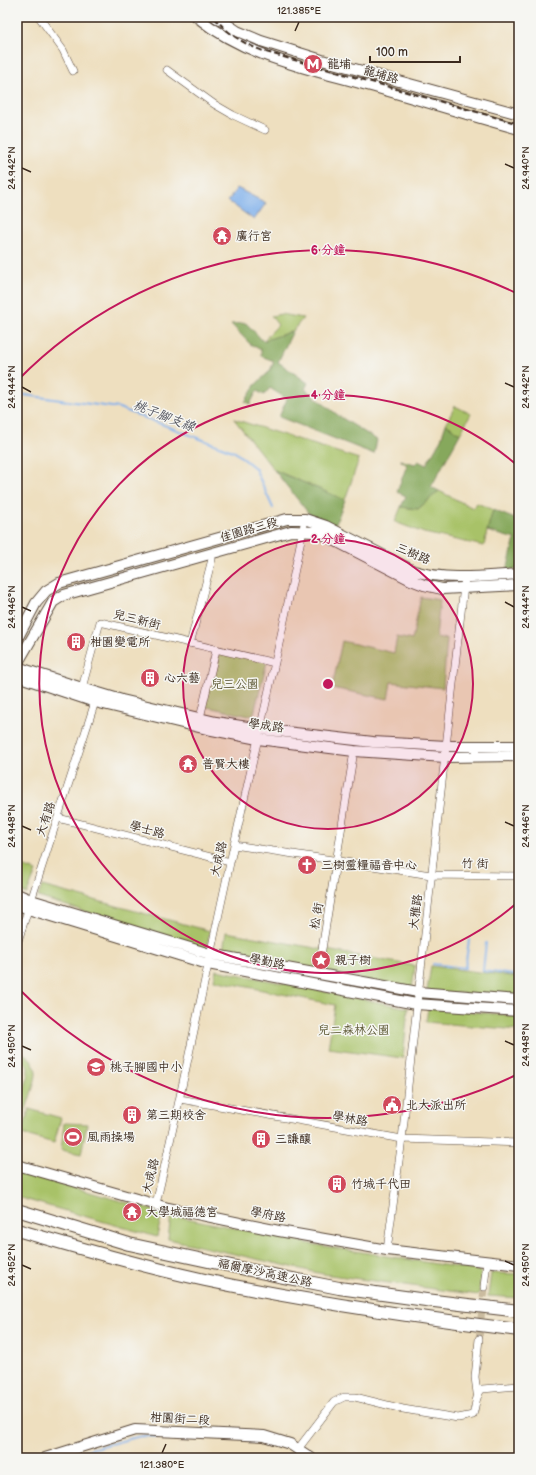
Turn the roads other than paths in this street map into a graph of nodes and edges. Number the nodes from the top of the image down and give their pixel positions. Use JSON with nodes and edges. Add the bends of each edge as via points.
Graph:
{"nodes":[{"id":1,"x":39,"y":17,"type":"edge"},
{"id":2,"x":197,"y":17,"type":"edge"},
{"id":3,"x":216,"y":17,"type":"edge"},
{"id":4,"x":167,"y":70,"type":"dead end"},
{"id":5,"x":73,"y":71,"type":"dead end"},
{"id":6,"x":519,"y":114,"type":"edge"},
{"id":7,"x":265,"y":130,"type":"dead end"},
{"id":8,"x":519,"y":130,"type":"edge"},
{"id":9,"x":305,"y":519,"type":"junction"},
{"id":10,"x":302,"y":531,"type":"junction"},
{"id":11,"x":212,"y":559,"type":"dead end"},
{"id":12,"x":519,"y":574,"type":"edge"},
{"id":13,"x":465,"y":577,"type":"junction"},
{"id":14,"x":519,"y":585,"type":"edge"},
{"id":15,"x":465,"y":589,"type":"junction"},
{"id":16,"x":17,"y":639,"type":"edge"},
{"id":17,"x":190,"y":644,"type":"junction"},
{"id":18,"x":216,"y":650,"type":"junction"},
{"id":19,"x":275,"y":663,"type":"junction"},
{"id":20,"x":17,"y":666,"type":"edge"},
{"id":21,"x":17,"y":676,"type":"edge"},
{"id":22,"x":82,"y":688,"type":"junction"},
{"id":23,"x":95,"y":702,"type":"junction"},
{"id":24,"x":200,"y":718,"type":"junction"},
{"id":25,"x":259,"y":734,"type":"junction"},
{"id":26,"x":447,"y":746,"type":"junction"},
{"id":27,"x":519,"y":746,"type":"edge"},
{"id":28,"x":354,"y":751,"type":"junction"},
{"id":29,"x":519,"y":756,"type":"edge"},
{"id":30,"x":445,"y":757,"type":"junction"},
{"id":31,"x":58,"y":818,"type":"junction"},
{"id":32,"x":234,"y":845,"type":"junction"},
{"id":33,"x":337,"y":861,"type":"junction"},
{"id":34,"x":230,"y":862,"type":"junction"},
{"id":35,"x":432,"y":874,"type":"junction"},
{"id":36,"x":519,"y":876,"type":"edge"},
{"id":37,"x":17,"y":894,"type":"edge"},
{"id":38,"x":17,"y":904,"type":"edge"},
{"id":39,"x":30,"y":904,"type":"junction"},
{"id":40,"x":17,"y":944,"type":"edge"},
{"id":41,"x":209,"y":959,"type":"junction"},
{"id":42,"x":318,"y":974,"type":"junction"},
{"id":43,"x":418,"y":992,"type":"junction"},
{"id":44,"x":519,"y":1000,"type":"edge"},
{"id":45,"x":416,"y":1004,"type":"junction"},
{"id":46,"x":519,"y":1011,"type":"edge"},
{"id":47,"x":180,"y":1100,"type":"junction"},
{"id":48,"x":402,"y":1139,"type":"junction"},
{"id":49,"x":519,"y":1143,"type":"edge"},
{"id":50,"x":17,"y":1165,"type":"edge"},
{"id":51,"x":156,"y":1204,"type":"junction"},
{"id":52,"x":17,"y":1210,"type":"edge"},
{"id":53,"x":17,"y":1230,"type":"edge"},
{"id":54,"x":387,"y":1250,"type":"junction"},
{"id":55,"x":487,"y":1262,"type":"junction"},
{"id":56,"x":519,"y":1265,"type":"edge"},
{"id":57,"x":484,"y":1287,"type":"tunnel mouth"},
{"id":58,"x":519,"y":1311,"type":"edge"},
{"id":59,"x":519,"y":1330,"type":"edge"},
{"id":60,"x":479,"y":1339,"type":"tunnel mouth"},
{"id":61,"x":519,"y":1386,"type":"edge"},
{"id":62,"x":477,"y":1393,"type":"junction"},
{"id":63,"x":298,"y":1449,"type":"junction"},
{"id":64,"x":46,"y":1458,"type":"edge"},
{"id":65,"x":311,"y":1458,"type":"edge"}],
"edges":[{"from":1,"to":5,"type":"street","via":[[63,50]]},
{"from":2,"to":8,"type":"street","name":"龍埔路","via":[[234,42],[280,61]]},
{"from":3,"to":6,"type":"street","name":"龍埔路","via":[[237,31],[273,45]]},
{"from":4,"to":7,"type":"street","via":[[214,104]]},
{"from":9,"to":10,"type":"street","name":"大成路"},
{"from":9,"to":13,"type":"street","name":"三樹路","via":[[326,526],[414,571],[443,577]]},
{"from":9,"to":16,"type":"street","name":"佳園路三段","via":[[287,519],[253,527],[58,583],[46,591],[36,604]]},
{"from":10,"to":15,"type":"street","name":"佳園路三段","via":[[322,534],[424,585],[442,589]]},
{"from":10,"to":19,"type":"street","name":"大成路"},
{"from":10,"to":20,"type":"street","name":"佳園路三段","via":[[291,531],[64,595],[53,602]]},
{"from":11,"to":17,"type":"street"},
{"from":12,"to":13,"type":"street","name":"三樹路"},
{"from":13,"to":15,"type":"street","name":"大雅路"},
{"from":14,"to":15,"type":"street","name":"佳園路三段"},
{"from":15,"to":26,"type":"street","name":"大雅路"},
{"from":17,"to":18,"type":"street","name":"兒三新街"},
{"from":17,"to":22,"type":"street","name":"兒三新街","via":[[100,622]]},
{"from":18,"to":19,"type":"street","name":"兒三新街"},
{"from":18,"to":24,"type":"street"},
{"from":19,"to":25,"type":"street","name":"大成路"},
{"from":20,"to":22,"type":"street","name":"學成路"},
{"from":21,"to":23,"type":"street","name":"學成路"},
{"from":22,"to":24,"type":"street","name":"學成路"},
{"from":23,"to":25,"type":"street","name":"學成路","via":[[207,729]]},
{"from":23,"to":31,"type":"street","name":"大有路"},
{"from":24,"to":25,"type":"street","name":"學成路"},
{"from":25,"to":26,"type":"street","name":"學成路"},
{"from":25,"to":28,"type":"street","name":"學成路"},
{"from":25,"to":32,"type":"street","name":"大成路"},
{"from":26,"to":27,"type":"street","name":"學成路"},
{"from":26,"to":30,"type":"street","name":"大雅路"},
{"from":28,"to":30,"type":"street","name":"學成路"},
{"from":28,"to":33,"type":"street","name":"松 街"},
{"from":29,"to":30,"type":"street","name":"學成路"},
{"from":30,"to":35,"type":"street","name":"大雅路"},
{"from":31,"to":34,"type":"street","name":"學士路"},
{"from":31,"to":39,"type":"street","name":"大有路"},
{"from":32,"to":33,"type":"street"},
{"from":32,"to":34,"type":"street","name":"大成路"},
{"from":33,"to":35,"type":"street"},
{"from":33,"to":42,"type":"street","name":"松 街"},
{"from":34,"to":41,"type":"street","name":"大成路"},
{"from":35,"to":36,"type":"street","name":"竹 街"},
{"from":35,"to":43,"type":"street","name":"大雅路"},
{"from":37,"to":39,"type":"street","name":"學勤路"},
{"from":38,"to":39,"type":"street","name":"學勤路"},
{"from":39,"to":40,"type":"street","name":"大有路"},
{"from":39,"to":41,"type":"street","name":"學勤路"},
{"from":41,"to":42,"type":"street","name":"學勤路"},
{"from":41,"to":45,"type":"street","name":"學勤路"},
{"from":41,"to":47,"type":"street","name":"大成路"},
{"from":42,"to":43,"type":"street","name":"學勤路"},
{"from":43,"to":44,"type":"street","name":"學勤路"},
{"from":43,"to":45,"type":"street","name":"大雅路"},
{"from":45,"to":46,"type":"street","name":"學勤路"},
{"from":45,"to":48,"type":"street","name":"大雅路"},
{"from":47,"to":48,"type":"street","name":"學林路"},
{"from":47,"to":51,"type":"street","name":"大成路"},
{"from":48,"to":49,"type":"street","name":"學林路"},
{"from":48,"to":54,"type":"street","name":"大雅路"},
{"from":50,"to":51,"type":"street","name":"學府路"},
{"from":51,"to":54,"type":"street","name":"學府路","via":[[279,1231]]},
{"from":52,"to":58,"type":"highway","name":"福爾摩沙高速公路","via":[[129,1244],[283,1277],[339,1288]]},
{"from":53,"to":59,"type":"highway","name":"福爾摩沙高速公路","via":[[219,1283],[428,1319]]},
{"from":54,"to":55,"type":"street","name":"學府路"},
{"from":55,"to":56,"type":"street","name":"學府路"},
{"from":55,"to":57,"type":"street"},
{"from":60,"to":62,"type":"street","via":[[475,1377]]},
{"from":61,"to":62,"type":"street","via":[[482,1389]]},
{"from":62,"to":63,"type":"street","via":[[473,1415],[458,1418],[403,1410],[355,1397],[344,1397],[334,1402]]},
{"from":63,"to":64,"type":"street","name":"柑園街二段","via":[[264,1436],[135,1430]]},
{"from":63,"to":65,"type":"street","name":"柑園街二段"}]}
